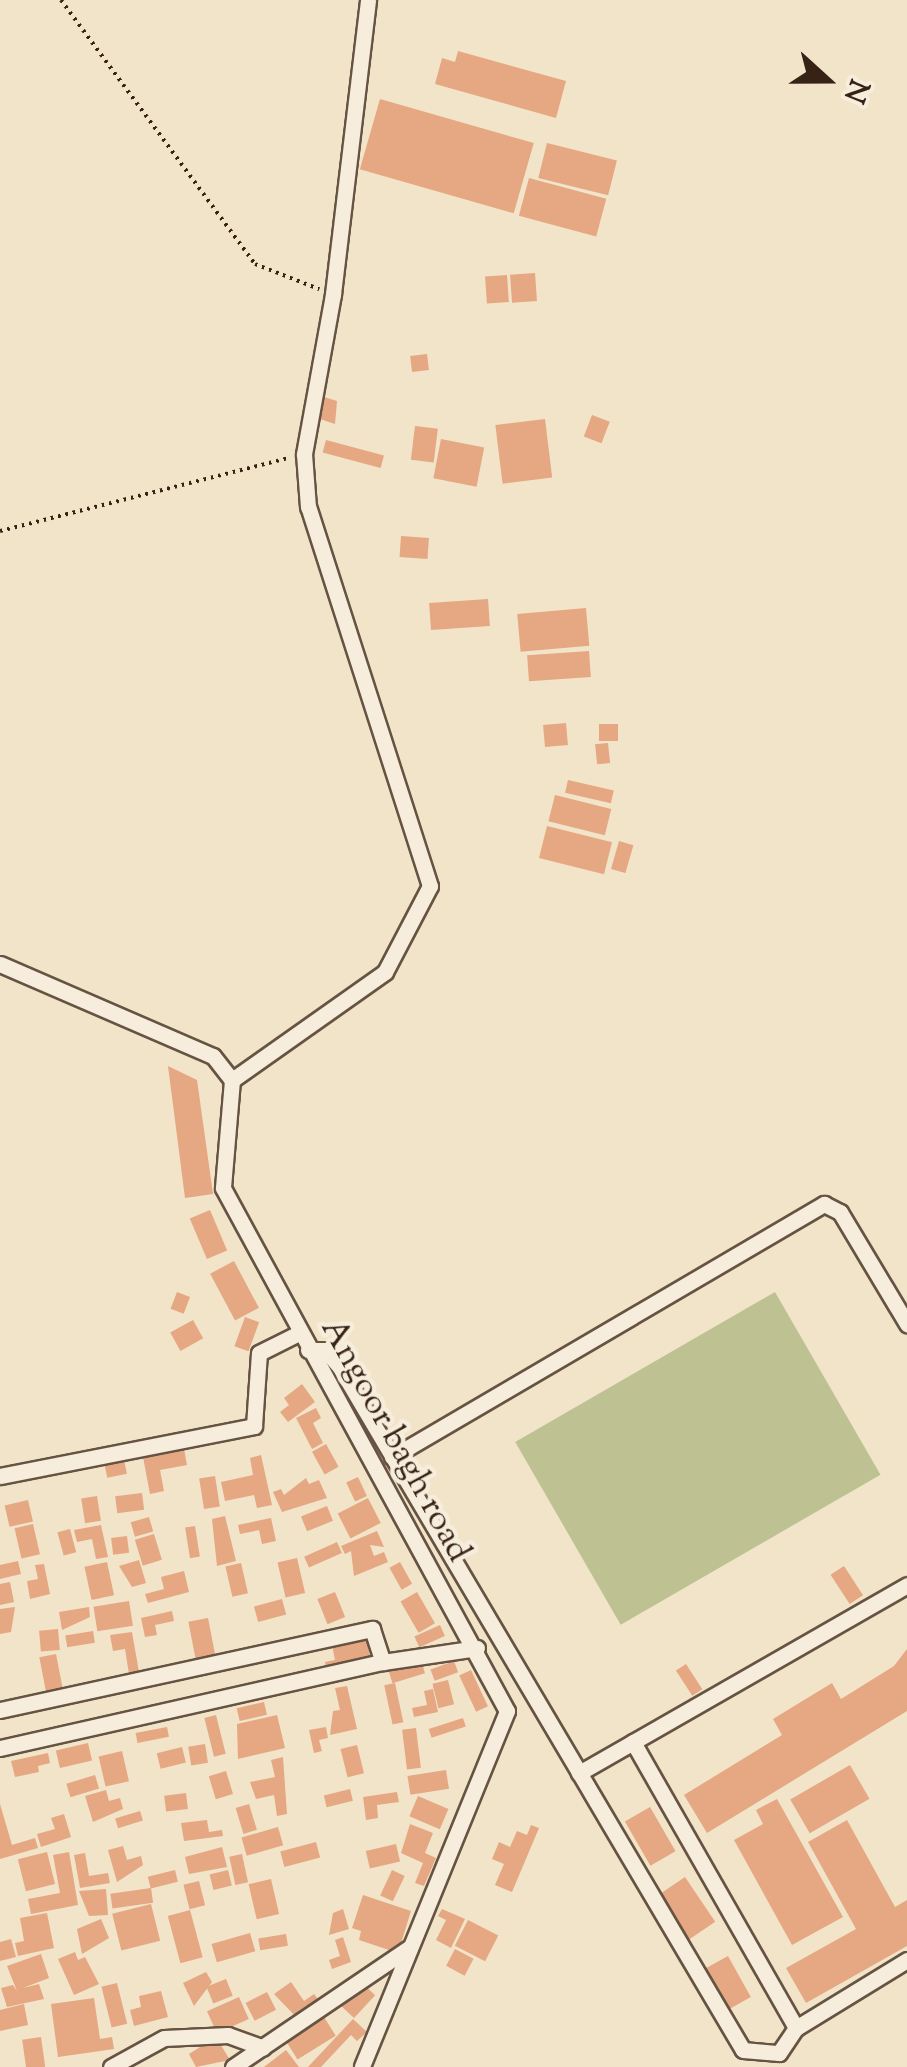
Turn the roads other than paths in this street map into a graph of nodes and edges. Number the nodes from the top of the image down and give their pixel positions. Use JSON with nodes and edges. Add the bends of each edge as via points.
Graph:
{"nodes":[{"id":1,"x":368,"y":0,"type":"edge"},
{"id":2,"x":0,"y":964,"type":"edge"},
{"id":3,"x":232,"y":1080,"type":"junction"},
{"id":4,"x":907,"y":1324,"type":"edge"},
{"id":5,"x":299,"y":1334,"type":"junction"},
{"id":6,"x":308,"y":1350,"type":"junction"},
{"id":7,"x":392,"y":1457,"type":"junction"},
{"id":8,"x":0,"y":1476,"type":"edge"},
{"id":9,"x":907,"y":1585,"type":"edge"},
{"id":10,"x":476,"y":1648,"type":"junction"},
{"id":11,"x":383,"y":1662,"type":"junction"},
{"id":12,"x":0,"y":1710,"type":"edge"},
{"id":13,"x":633,"y":1742,"type":"junction"},
{"id":14,"x":0,"y":1748,"type":"edge"},
{"id":15,"x":579,"y":1773,"type":"junction"},
{"id":16,"x":410,"y":1947,"type":"junction"},
{"id":17,"x":907,"y":1960,"type":"edge"},
{"id":18,"x":796,"y":2028,"type":"junction"},
{"id":19,"x":263,"y":2048,"type":"junction"},
{"id":20,"x":111,"y":2067,"type":"edge"},
{"id":21,"x":232,"y":2067,"type":"edge"},
{"id":22,"x":362,"y":2067,"type":"edge"}],
"edges":[{"from":1,"to":3,"type":"street","via":[[333,294],[304,454],[308,508],[430,886],[385,972]]},
{"from":2,"to":3,"type":"street","via":[[213,1056]]},
{"from":3,"to":5,"type":"street","name":"Angoor bagh road","via":[[224,1188]]},
{"from":4,"to":7,"type":"street","via":[[840,1212],[824,1204]]},
{"from":5,"to":6,"type":"street","name":"Angoor bagh road"},
{"from":5,"to":8,"type":"street","via":[[260,1353],[254,1426]]},
{"from":6,"to":7,"type":"street","via":[[324,1350],[339,1366]]},
{"from":6,"to":10,"type":"street","name":"Angoor bagh road"},
{"from":7,"to":15,"type":"street"},
{"from":9,"to":13,"type":"street"},
{"from":10,"to":11,"type":"street"},
{"from":10,"to":16,"type":"street","name":"Angoor bagh road","via":[[507,1711]]},
{"from":11,"to":12,"type":"street","via":[[372,1630]]},
{"from":11,"to":14,"type":"street"},
{"from":13,"to":15,"type":"street"},
{"from":13,"to":18,"type":"street"},
{"from":15,"to":18,"type":"street","via":[[743,2050],[779,2053]]},
{"from":16,"to":19,"type":"street"},
{"from":16,"to":22,"type":"street","name":"Angoor bagh road"},
{"from":17,"to":18,"type":"street"},
{"from":19,"to":20,"type":"street","via":[[228,2035],[164,2038]]},
{"from":19,"to":21,"type":"street"}]}
